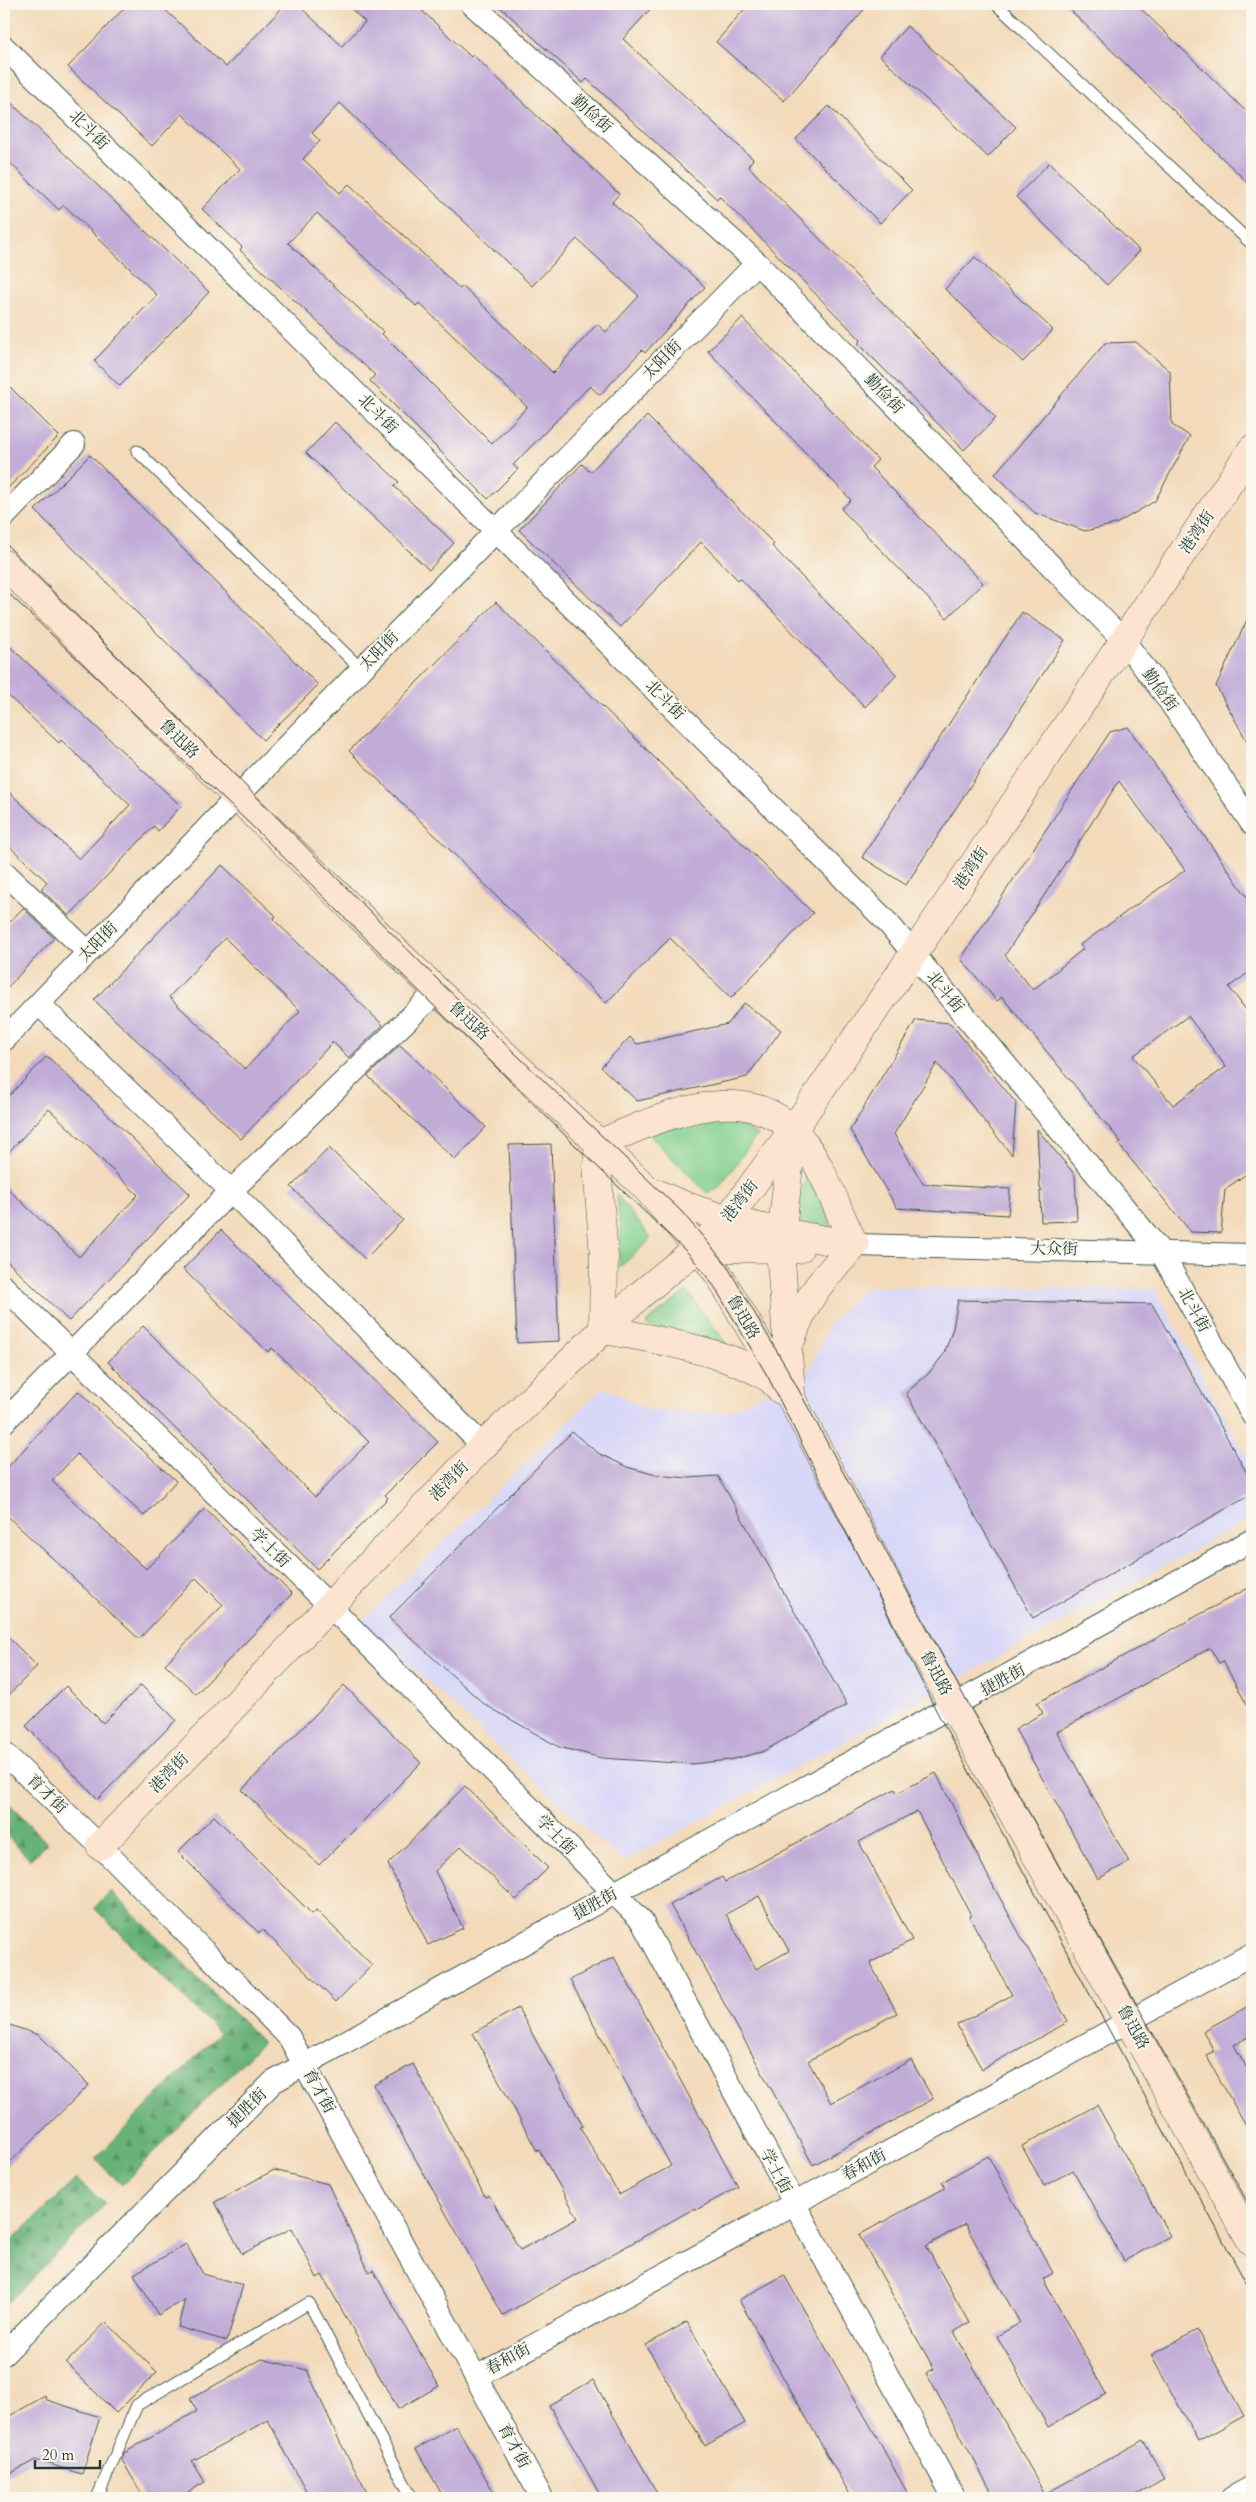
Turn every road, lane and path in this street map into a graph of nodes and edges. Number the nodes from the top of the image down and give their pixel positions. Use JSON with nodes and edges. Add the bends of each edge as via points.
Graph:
{"nodes":[{"id":1,"x":472,"y":4,"type":"edge"},
{"id":2,"x":996,"y":4,"type":"edge"},
{"id":3,"x":7,"y":56,"type":"edge"},
{"id":4,"x":1252,"y":244,"type":"edge"},
{"id":5,"x":756,"y":263,"type":"junction"},
{"id":6,"x":74,"y":444,"type":"dead end"},
{"id":7,"x":1252,"y":449,"type":"edge"},
{"id":8,"x":137,"y":451,"type":"dead end"},
{"id":9,"x":4,"y":517,"type":"edge"},
{"id":10,"x":496,"y":531,"type":"junction"},
{"id":11,"x":4,"y":564,"type":"edge"},
{"id":12,"x":1124,"y":641,"type":"junction"},
{"id":13,"x":361,"y":669,"type":"junction"},
{"id":14,"x":237,"y":797,"type":"junction"},
{"id":15,"x":1252,"y":824,"type":"edge"},
{"id":16,"x":4,"y":872,"type":"edge"},
{"id":17,"x":88,"y":952,"type":"junction"},
{"id":18,"x":914,"y":953,"type":"junction"},
{"id":19,"x":438,"y":991,"type":"junction"},
{"id":20,"x":39,"y":1004,"type":"junction"},
{"id":21,"x":4,"y":1040,"type":"edge"},
{"id":22,"x":793,"y":1130,"type":"junction"},
{"id":23,"x":599,"y":1144,"type":"junction"},
{"id":24,"x":646,"y":1188,"type":"junction"},
{"id":25,"x":231,"y":1191,"type":"junction"},
{"id":26,"x":728,"y":1218,"type":"junction"},
{"id":27,"x":780,"y":1240,"type":"junction"},
{"id":28,"x":855,"y":1245,"type":"junction"},
{"id":29,"x":698,"y":1248,"type":"junction"},
{"id":30,"x":1161,"y":1252,"type":"junction"},
{"id":31,"x":1252,"y":1255,"type":"edge"},
{"id":32,"x":4,"y":1287,"type":"edge"},
{"id":33,"x":603,"y":1330,"type":"junction"},
{"id":34,"x":788,"y":1353,"type":"junction"},
{"id":35,"x":71,"y":1354,"type":"junction"},
{"id":36,"x":792,"y":1400,"type":"junction"},
{"id":37,"x":1252,"y":1414,"type":"edge"},
{"id":38,"x":4,"y":1422,"type":"edge"},
{"id":39,"x":483,"y":1446,"type":"junction"},
{"id":40,"x":1252,"y":1540,"type":"edge"},
{"id":41,"x":329,"y":1605,"type":"junction"},
{"id":42,"x":953,"y":1706,"type":"junction"},
{"id":43,"x":4,"y":1753,"type":"edge"},
{"id":44,"x":100,"y":1846,"type":"junction"},
{"id":45,"x":614,"y":1893,"type":"junction"},
{"id":46,"x":1252,"y":1954,"type":"edge"},
{"id":47,"x":1129,"y":2020,"type":"junction"},
{"id":48,"x":304,"y":2064,"type":"junction"},
{"id":49,"x":794,"y":2203,"type":"junction"},
{"id":50,"x":1252,"y":2243,"type":"edge"},
{"id":51,"x":4,"y":2354,"type":"edge"},
{"id":52,"x":476,"y":2377,"type":"junction"},
{"id":53,"x":1252,"y":2487,"type":"edge"},
{"id":54,"x":97,"y":2498,"type":"edge"},
{"id":55,"x":412,"y":2498,"type":"edge"},
{"id":56,"x":542,"y":2498,"type":"edge"},
{"id":57,"x":954,"y":2498,"type":"edge"},
{"id":58,"x":1232,"y":2498,"type":"edge"}],
"edges":[{"from":1,"to":5,"type":"street","name":"勤俭街"},
{"from":2,"to":4,"type":"lane"},
{"from":3,"to":10,"type":"street","name":"北斗街"},
{"from":5,"to":10,"type":"street","name":"太阳街"},
{"from":5,"to":12,"type":"street","name":"勤俭街"},
{"from":6,"to":9,"type":"street"},
{"from":7,"to":12,"type":"main road","name":"港湾街"},
{"from":8,"to":13,"type":"lane"},
{"from":10,"to":13,"type":"street","name":"太阳街"},
{"from":10,"to":18,"type":"street","name":"北斗街","via":[[888,923]]},
{"from":11,"to":14,"type":"main road","name":"鲁迅路"},
{"from":12,"to":15,"type":"street","name":"勤俭街","via":[[1166,696]]},
{"from":12,"to":18,"type":"main road","name":"港湾街"},
{"from":13,"to":14,"type":"street","name":"太阳街"},
{"from":14,"to":17,"type":"street","name":"太阳街"},
{"from":14,"to":19,"type":"main road","name":"鲁迅路"},
{"from":16,"to":17,"type":"street"},
{"from":17,"to":20,"type":"street","name":"太阳街"},
{"from":18,"to":22,"type":"main road","name":"港湾街"},
{"from":18,"to":30,"type":"street","name":"北斗街"},
{"from":19,"to":23,"type":"main road","name":"鲁迅路"},
{"from":19,"to":25,"type":"street"},
{"from":20,"to":21,"type":"street","name":"太阳街"},
{"from":20,"to":25,"type":"street"},
{"from":22,"to":23,"type":"main road","via":[[771,1114],[750,1106],[730,1104],[662,1117]]},
{"from":22,"to":26,"type":"main road","name":"港湾街"},
{"from":22,"to":27,"type":"main road"},
{"from":22,"to":28,"type":"main road","via":[[818,1164]]},
{"from":23,"to":24,"type":"main road","name":"鲁迅路"},
{"from":23,"to":33,"type":"main road","via":[[597,1165],[604,1256]]},
{"from":24,"to":26,"type":"main road","via":[[684,1205]]},
{"from":24,"to":29,"type":"main road","name":"鲁迅路"},
{"from":25,"to":35,"type":"street"},
{"from":25,"to":39,"type":"street"},
{"from":26,"to":27,"type":"main road"},
{"from":26,"to":29,"type":"main road","name":"港湾街"},
{"from":27,"to":28,"type":"main road","via":[[814,1249]]},
{"from":27,"to":29,"type":"main road"},
{"from":27,"to":34,"type":"main road"},
{"from":28,"to":30,"type":"street","name":"大众街"},
{"from":28,"to":34,"type":"main road","via":[[819,1283],[806,1302]]},
{"from":29,"to":33,"type":"main road","name":"港湾街"},
{"from":29,"to":36,"type":"main road","name":"鲁迅路","via":[[719,1276]]},
{"from":30,"to":31,"type":"street","name":"大众街"},
{"from":30,"to":37,"type":"street","name":"北斗街"},
{"from":32,"to":35,"type":"street","name":"学士街"},
{"from":33,"to":36,"type":"main road","via":[[739,1363],[768,1377]]},
{"from":33,"to":39,"type":"main road","name":"港湾街"},
{"from":34,"to":36,"type":"main road"},
{"from":35,"to":38,"type":"street"},
{"from":35,"to":41,"type":"street","name":"学士街"},
{"from":36,"to":42,"type":"main road","name":"鲁迅路"},
{"from":39,"to":41,"type":"main road","name":"港湾街"},
{"from":40,"to":42,"type":"street","name":"捷胜街"},
{"from":41,"to":44,"type":"main road","name":"港湾街"},
{"from":41,"to":45,"type":"street","name":"学士街"},
{"from":42,"to":45,"type":"street","name":"捷胜街"},
{"from":42,"to":47,"type":"main road","name":"鲁迅路"},
{"from":43,"to":44,"type":"street","name":"育才街"},
{"from":44,"to":48,"type":"street","name":"育才街","via":[[289,2036]]},
{"from":45,"to":48,"type":"street","name":"捷胜街"},
{"from":45,"to":49,"type":"street","name":"学士街","via":[[641,1920]]},
{"from":46,"to":47,"type":"street","name":"春和街"},
{"from":47,"to":49,"type":"street","name":"春和街"},
{"from":47,"to":50,"type":"main road","name":"鲁迅路"},
{"from":48,"to":51,"type":"street","name":"捷胜街","via":[[274,2082]]},
{"from":48,"to":52,"type":"street","name":"育才街"},
{"from":49,"to":52,"type":"street","name":"春和街"},
{"from":49,"to":57,"type":"street","name":"学士街"},
{"from":52,"to":56,"type":"street","name":"育才街"},
{"from":53,"to":58,"type":"street"},
{"from":54,"to":55,"type":"lane","via":[[137,2405],[309,2303]]}]}
